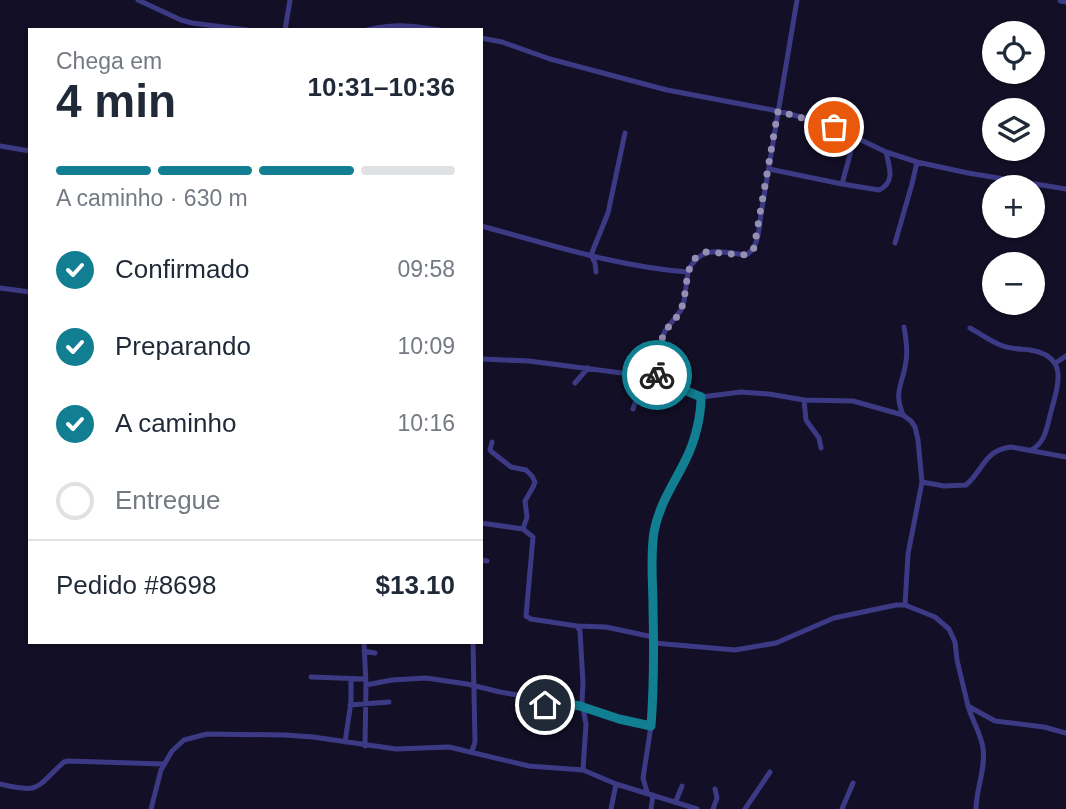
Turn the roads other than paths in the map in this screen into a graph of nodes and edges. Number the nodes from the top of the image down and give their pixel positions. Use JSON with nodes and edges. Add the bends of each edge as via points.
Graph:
{"nodes":[{"id":1,"x":138,"y":0,"type":"edge"},
{"id":2,"x":290,"y":0,"type":"edge"},
{"id":3,"x":797,"y":0,"type":"edge"},
{"id":4,"x":232,"y":28,"type":"edge"},
{"id":5,"x":285,"y":28,"type":"edge"},
{"id":6,"x":377,"y":28,"type":"edge"},
{"id":7,"x":428,"y":28,"type":"edge"},
{"id":8,"x":483,"y":38,"type":"edge"},
{"id":9,"x":778,"y":111,"type":"junction"},
{"id":10,"x":625,"y":133,"type":"dead end"},
{"id":11,"x":855,"y":136,"type":"junction"},
{"id":12,"x":0,"y":146,"type":"edge"},
{"id":13,"x":28,"y":151,"type":"edge"},
{"id":14,"x":886,"y":152,"type":"junction"},
{"id":15,"x":917,"y":162,"type":"junction"},
{"id":16,"x":769,"y":169,"type":"junction"},
{"id":17,"x":842,"y":184,"type":"junction"},
{"id":18,"x":1066,"y":189,"type":"edge"},
{"id":19,"x":483,"y":227,"type":"edge"},
{"id":20,"x":895,"y":243,"type":"dead end"},
{"id":21,"x":592,"y":255,"type":"junction"},
{"id":22,"x":596,"y":272,"type":"dead end"},
{"id":23,"x":688,"y":272,"type":"junction"},
{"id":24,"x":0,"y":288,"type":"edge"},
{"id":25,"x":28,"y":292,"type":"edge"},
{"id":26,"x":904,"y":327,"type":"dead end"},
{"id":27,"x":970,"y":328,"type":"dead end"},
{"id":28,"x":1066,"y":356,"type":"edge"},
{"id":29,"x":483,"y":359,"type":"edge"},
{"id":30,"x":1057,"y":362,"type":"junction"},
{"id":31,"x":589,"y":368,"type":"junction"},
{"id":32,"x":645,"y":376,"type":"junction"},
{"id":33,"x":656,"y":378,"type":"junction"},
{"id":34,"x":575,"y":383,"type":"dead end"},
{"id":35,"x":701,"y":397,"type":"junction"},
{"id":36,"x":804,"y":400,"type":"junction"},
{"id":37,"x":899,"y":405,"type":"junction"},
{"id":38,"x":633,"y":409,"type":"dead end"},
{"id":39,"x":893,"y":412,"type":"junction"},
{"id":40,"x":903,"y":415,"type":"junction"},
{"id":41,"x":492,"y":442,"type":"dead end"},
{"id":42,"x":821,"y":448,"type":"dead end"},
{"id":43,"x":1031,"y":450,"type":"junction"},
{"id":44,"x":1066,"y":457,"type":"edge"},
{"id":45,"x":922,"y":482,"type":"junction"},
{"id":46,"x":483,"y":524,"type":"edge"},
{"id":47,"x":523,"y":528,"type":"junction"},
{"id":48,"x":905,"y":605,"type":"junction"},
{"id":49,"x":577,"y":626,"type":"junction"},
{"id":50,"x":654,"y":640,"type":"junction"},
{"id":51,"x":364,"y":644,"type":"edge"},
{"id":52,"x":472,"y":644,"type":"edge"},
{"id":53,"x":364,"y":652,"type":"junction"},
{"id":54,"x":375,"y":653,"type":"dead end"},
{"id":55,"x":311,"y":677,"type":"dead end"},
{"id":56,"x":351,"y":680,"type":"junction"},
{"id":57,"x":365,"y":682,"type":"junction"},
{"id":58,"x":470,"y":685,"type":"junction"},
{"id":59,"x":543,"y":699,"type":"junction"},
{"id":60,"x":389,"y":702,"type":"dead end"},
{"id":61,"x":366,"y":704,"type":"junction"},
{"id":62,"x":350,"y":705,"type":"junction"},
{"id":63,"x":968,"y":706,"type":"junction"},
{"id":64,"x":583,"y":708,"type":"junction"},
{"id":65,"x":544,"y":718,"type":"dead end"},
{"id":66,"x":651,"y":726,"type":"junction"},
{"id":67,"x":1066,"y":733,"type":"edge"},
{"id":68,"x":345,"y":742,"type":"junction"},
{"id":69,"x":365,"y":746,"type":"junction"},
{"id":70,"x":472,"y":751,"type":"junction"},
{"id":71,"x":163,"y":764,"type":"junction"},
{"id":72,"x":583,"y":770,"type":"junction"},
{"id":73,"x":770,"y":772,"type":"dead end"},
{"id":74,"x":643,"y":778,"type":"junction"},
{"id":75,"x":853,"y":783,"type":"dead end"},
{"id":76,"x":0,"y":784,"type":"edge"},
{"id":77,"x":616,"y":784,"type":"junction"},
{"id":78,"x":682,"y":786,"type":"dead end"},
{"id":79,"x":634,"y":788,"type":"junction"},
{"id":80,"x":715,"y":789,"type":"dead end"},
{"id":81,"x":650,"y":794,"type":"junction"},
{"id":82,"x":676,"y":802,"type":"junction"},
{"id":83,"x":151,"y":809,"type":"edge"},
{"id":84,"x":611,"y":809,"type":"edge"},
{"id":85,"x":651,"y":809,"type":"edge"},
{"id":86,"x":695,"y":809,"type":"edge"},
{"id":87,"x":713,"y":809,"type":"edge"},
{"id":88,"x":745,"y":809,"type":"edge"},
{"id":89,"x":842,"y":809,"type":"edge"},
{"id":90,"x":975,"y":809,"type":"edge"}],
"edges":[{"from":1,"to":4,"type":"street","via":[[181,20]]},
{"from":2,"to":5,"type":"street"},
{"from":3,"to":9,"type":"street"},
{"from":6,"to":7,"type":"street"},
{"from":8,"to":9,"type":"street","via":[[667,90]]},
{"from":9,"to":11,"type":"street"},
{"from":9,"to":16,"type":"street"},
{"from":10,"to":21,"type":"street","via":[[608,213]]},
{"from":11,"to":14,"type":"street"},
{"from":11,"to":17,"type":"street"},
{"from":12,"to":13,"type":"street"},
{"from":14,"to":15,"type":"street"},
{"from":14,"to":17,"type":"street","via":[[890,178],[884,188]]},
{"from":15,"to":18,"type":"street"},
{"from":15,"to":20,"type":"street"},
{"from":16,"to":17,"type":"street"},
{"from":16,"to":23,"type":"street","via":[[752,251],[746,255],[706,252],[694,259]]},
{"from":19,"to":21,"type":"street"},
{"from":21,"to":22,"type":"street"},
{"from":21,"to":23,"type":"street"},
{"from":23,"to":33,"type":"street","via":[[681,310],[660,344]]},
{"from":24,"to":25,"type":"street"},
{"from":26,"to":37,"type":"street","via":[[907,358]]},
{"from":27,"to":30,"type":"street","via":[[993,342],[1034,351]]},
{"from":28,"to":30,"type":"street"},
{"from":29,"to":31,"type":"street"},
{"from":30,"to":43,"type":"street","via":[[1059,376],[1046,430],[1042,442]]},
{"from":31,"to":32,"type":"street"},
{"from":31,"to":34,"type":"street"},
{"from":32,"to":33,"type":"street"},
{"from":32,"to":38,"type":"street"},
{"from":33,"to":35,"type":"street"},
{"from":35,"to":36,"type":"street","via":[[750,393]]},
{"from":35,"to":50,"type":"street","via":[[688,456],[664,498],[654,531]]},
{"from":36,"to":39,"type":"street","via":[[853,401]]},
{"from":36,"to":42,"type":"street","via":[[806,420]]},
{"from":37,"to":39,"type":"street"},
{"from":37,"to":40,"type":"street"},
{"from":39,"to":40,"type":"street"},
{"from":40,"to":45,"type":"street","via":[[915,427]]},
{"from":41,"to":47,"type":"street","via":[[492,452],[511,467],[526,470],[535,481],[525,501]]},
{"from":43,"to":44,"type":"street"},
{"from":43,"to":45,"type":"street","via":[[1011,447],[995,452],[966,485]]},
{"from":45,"to":48,"type":"street","via":[[908,554]]},
{"from":46,"to":47,"type":"street"},
{"from":47,"to":49,"type":"street","via":[[533,537],[526,615]]},
{"from":48,"to":50,"type":"street","via":[[834,618],[776,643],[745,649]]},
{"from":48,"to":63,"type":"street","via":[[935,617],[949,629]]},
{"from":49,"to":50,"type":"street","via":[[646,634]]},
{"from":49,"to":64,"type":"street"},
{"from":50,"to":66,"type":"street"},
{"from":51,"to":53,"type":"street"},
{"from":52,"to":58,"type":"street","via":[[474,677]]},
{"from":53,"to":54,"type":"street"},
{"from":53,"to":57,"type":"street"},
{"from":55,"to":56,"type":"street"},
{"from":56,"to":57,"type":"street"},
{"from":56,"to":62,"type":"street"},
{"from":57,"to":58,"type":"street","via":[[426,678]]},
{"from":57,"to":61,"type":"street"},
{"from":58,"to":59,"type":"street"},
{"from":58,"to":70,"type":"street"},
{"from":59,"to":64,"type":"street"},
{"from":59,"to":65,"type":"street"},
{"from":60,"to":61,"type":"street"},
{"from":61,"to":62,"type":"street"},
{"from":61,"to":69,"type":"street"},
{"from":62,"to":68,"type":"street"},
{"from":63,"to":67,"type":"street","via":[[995,721]]},
{"from":63,"to":90,"type":"street","via":[[983,748]]},
{"from":64,"to":66,"type":"street"},
{"from":64,"to":72,"type":"street"},
{"from":66,"to":74,"type":"street"},
{"from":68,"to":69,"type":"street"},
{"from":68,"to":71,"type":"street","via":[[285,735],[207,734],[184,740]]},
{"from":69,"to":70,"type":"street"},
{"from":70,"to":72,"type":"street","via":[[529,766]]},
{"from":71,"to":76,"type":"street","via":[[68,761],[34,788]]},
{"from":71,"to":83,"type":"street"},
{"from":72,"to":77,"type":"street"},
{"from":73,"to":88,"type":"street"},
{"from":74,"to":79,"type":"street"},
{"from":74,"to":81,"type":"street"},
{"from":75,"to":89,"type":"street"},
{"from":77,"to":79,"type":"street"},
{"from":77,"to":84,"type":"street"},
{"from":78,"to":82,"type":"street"},
{"from":79,"to":81,"type":"street"},
{"from":80,"to":87,"type":"street"},
{"from":81,"to":82,"type":"street"},
{"from":81,"to":85,"type":"street"},
{"from":82,"to":86,"type":"street"}]}
